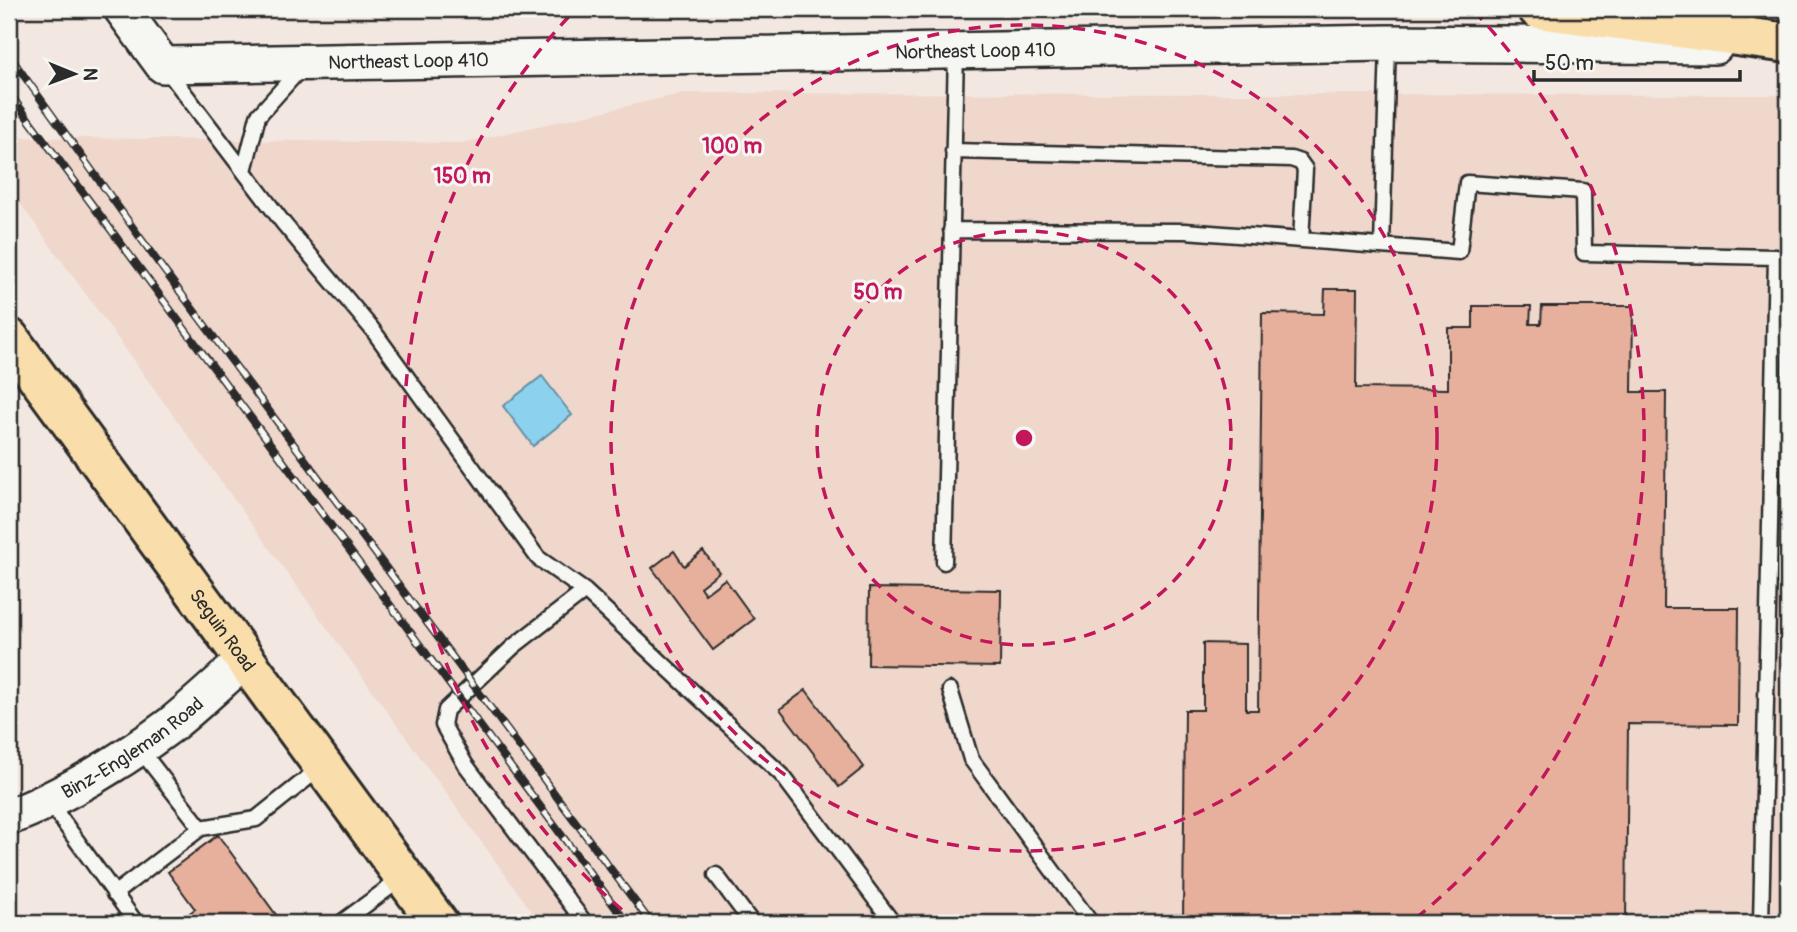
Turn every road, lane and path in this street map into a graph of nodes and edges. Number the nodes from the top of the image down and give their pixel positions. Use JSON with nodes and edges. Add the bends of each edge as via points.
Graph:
{"nodes":[{"id":1,"x":122,"y":9,"type":"edge"},
{"id":2,"x":1538,"y":9,"type":"edge"},
{"id":3,"x":1388,"y":43,"type":"junction"},
{"id":4,"x":1788,"y":45,"type":"edge"},
{"id":5,"x":956,"y":52,"type":"junction"},
{"id":6,"x":305,"y":63,"type":"junction"},
{"id":7,"x":163,"y":65,"type":"junction"},
{"id":8,"x":953,"y":151,"type":"junction"},
{"id":9,"x":244,"y":171,"type":"junction"},
{"id":10,"x":951,"y":230,"type":"junction"},
{"id":11,"x":1301,"y":240,"type":"junction"},
{"id":12,"x":1381,"y":246,"type":"junction"},
{"id":13,"x":9,"y":338,"type":"edge"},
{"id":14,"x":944,"y":562,"type":"dead end"},
{"id":15,"x":585,"y":591,"type":"junction"},
{"id":16,"x":245,"y":660,"type":"junction"},
{"id":17,"x":950,"y":690,"type":"dead end"},
{"id":18,"x":139,"y":748,"type":"junction"},
{"id":19,"x":323,"y":766,"type":"junction"},
{"id":20,"x":48,"y":801,"type":"junction"},
{"id":21,"x":9,"y":817,"type":"edge"},
{"id":22,"x":201,"y":828,"type":"junction"},
{"id":23,"x":716,"y":875,"type":"dead end"},
{"id":24,"x":404,"y":877,"type":"junction"},
{"id":25,"x":114,"y":894,"type":"junction"},
{"id":26,"x":136,"y":923,"type":"edge"},
{"id":27,"x":341,"y":923,"type":"edge"},
{"id":28,"x":438,"y":923,"type":"edge"},
{"id":29,"x":585,"y":923,"type":"edge"},
{"id":30,"x":752,"y":923,"type":"edge"},
{"id":31,"x":893,"y":923,"type":"edge"},
{"id":32,"x":1091,"y":923,"type":"edge"},
{"id":33,"x":1762,"y":923,"type":"edge"}],
"edges":[{"from":1,"to":7,"type":"street"},
{"from":2,"to":4,"type":"main road"},
{"from":3,"to":4,"type":"street","name":"Northeast Loop 410"},
{"from":3,"to":5,"type":"street","name":"Northeast Loop 410"},
{"from":3,"to":12,"type":"lane"},
{"from":5,"to":6,"type":"street","name":"Northeast Loop 410"},
{"from":5,"to":8,"type":"lane"},
{"from":6,"to":7,"type":"street","name":"Northeast Loop 410"},
{"from":6,"to":9,"type":"lane","via":[[258,116]]},
{"from":7,"to":9,"type":"lane"},
{"from":8,"to":10,"type":"lane"},
{"from":8,"to":11,"type":"lane","via":[[1292,159],[1306,169]]},
{"from":9,"to":15,"type":"lane","via":[[372,329],[538,558]]},
{"from":10,"to":11,"type":"lane","via":[[1185,231]]},
{"from":10,"to":14,"type":"lane"},
{"from":11,"to":12,"type":"lane"},
{"from":12,"to":33,"type":"lane","via":[[1459,252],[1467,183],[1583,191],[1584,253],[1776,257]]},
{"from":13,"to":16,"type":"main road","name":"Seguin Road"},
{"from":15,"to":29,"type":"lane","via":[[514,646],[446,710],[443,725],[465,764]]},
{"from":15,"to":31,"type":"lane","via":[[782,775]]},
{"from":16,"to":18,"type":"street","name":"Binz-Engleman Road"},
{"from":16,"to":19,"type":"main road","name":"Seguin Road"},
{"from":17,"to":32,"type":"lane","via":[[971,759]]},
{"from":18,"to":20,"type":"street","name":"Binz-Engleman Road"},
{"from":18,"to":22,"type":"lane"},
{"from":19,"to":22,"type":"lane","via":[[256,819]]},
{"from":19,"to":24,"type":"main road","name":"Seguin Road"},
{"from":20,"to":21,"type":"street","name":"Binz-Engleman Road"},
{"from":20,"to":25,"type":"lane"},
{"from":22,"to":25,"type":"lane"},
{"from":23,"to":30,"type":"lane"},
{"from":24,"to":27,"type":"lane"},
{"from":24,"to":28,"type":"main road","name":"Seguin Road"},
{"from":25,"to":26,"type":"lane"}]}
